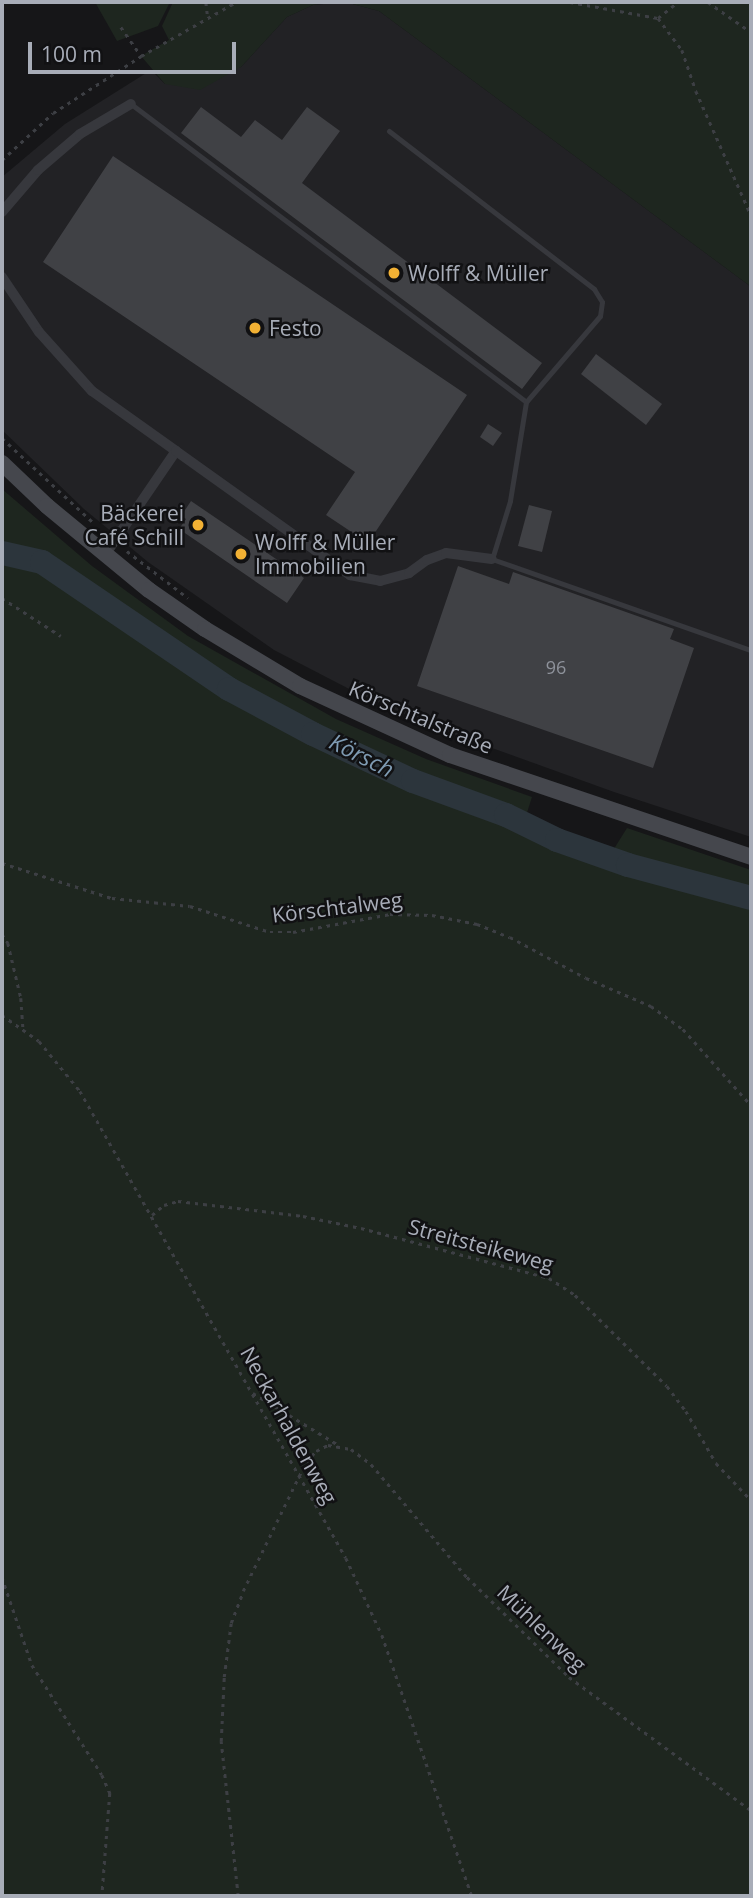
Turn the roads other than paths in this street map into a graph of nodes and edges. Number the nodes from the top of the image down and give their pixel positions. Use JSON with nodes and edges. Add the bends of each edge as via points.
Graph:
{"nodes":[{"id":1,"x":131,"y":104,"type":"joint"},
{"id":2,"x":389,"y":131,"type":"dead end"},
{"id":3,"x":2,"y":212,"type":"edge"},
{"id":4,"x":2,"y":277,"type":"edge"},
{"id":5,"x":526,"y":402,"type":"junction"},
{"id":6,"x":176,"y":451,"type":"junction"},
{"id":7,"x":2,"y":463,"type":"edge"},
{"id":8,"x":110,"y":548,"type":"junction"},
{"id":9,"x":492,"y":559,"type":"junction"},
{"id":10,"x":751,"y":650,"type":"edge"},
{"id":11,"x":751,"y":857,"type":"edge"}],
"edges":[{"from":1,"to":3,"type":"street","via":[[80,134],[38,170]]},
{"from":1,"to":5,"type":"lane"},
{"from":2,"to":5,"type":"lane","via":[[594,289],[602,302],[600,316]]},
{"from":4,"to":6,"type":"street","via":[[39,332],[92,391]]},
{"from":5,"to":9,"type":"lane","via":[[510,501]]},
{"from":6,"to":8,"type":"street"},
{"from":6,"to":9,"type":"street","via":[[350,575],[380,581],[409,573],[446,553]]},
{"from":7,"to":8,"type":"main road","name":"Körschtalstraße"},
{"from":8,"to":11,"type":"main road","name":"Körschtalstraße","via":[[149,590],[252,659],[359,715],[482,766]]},
{"from":9,"to":10,"type":"lane"}]}
